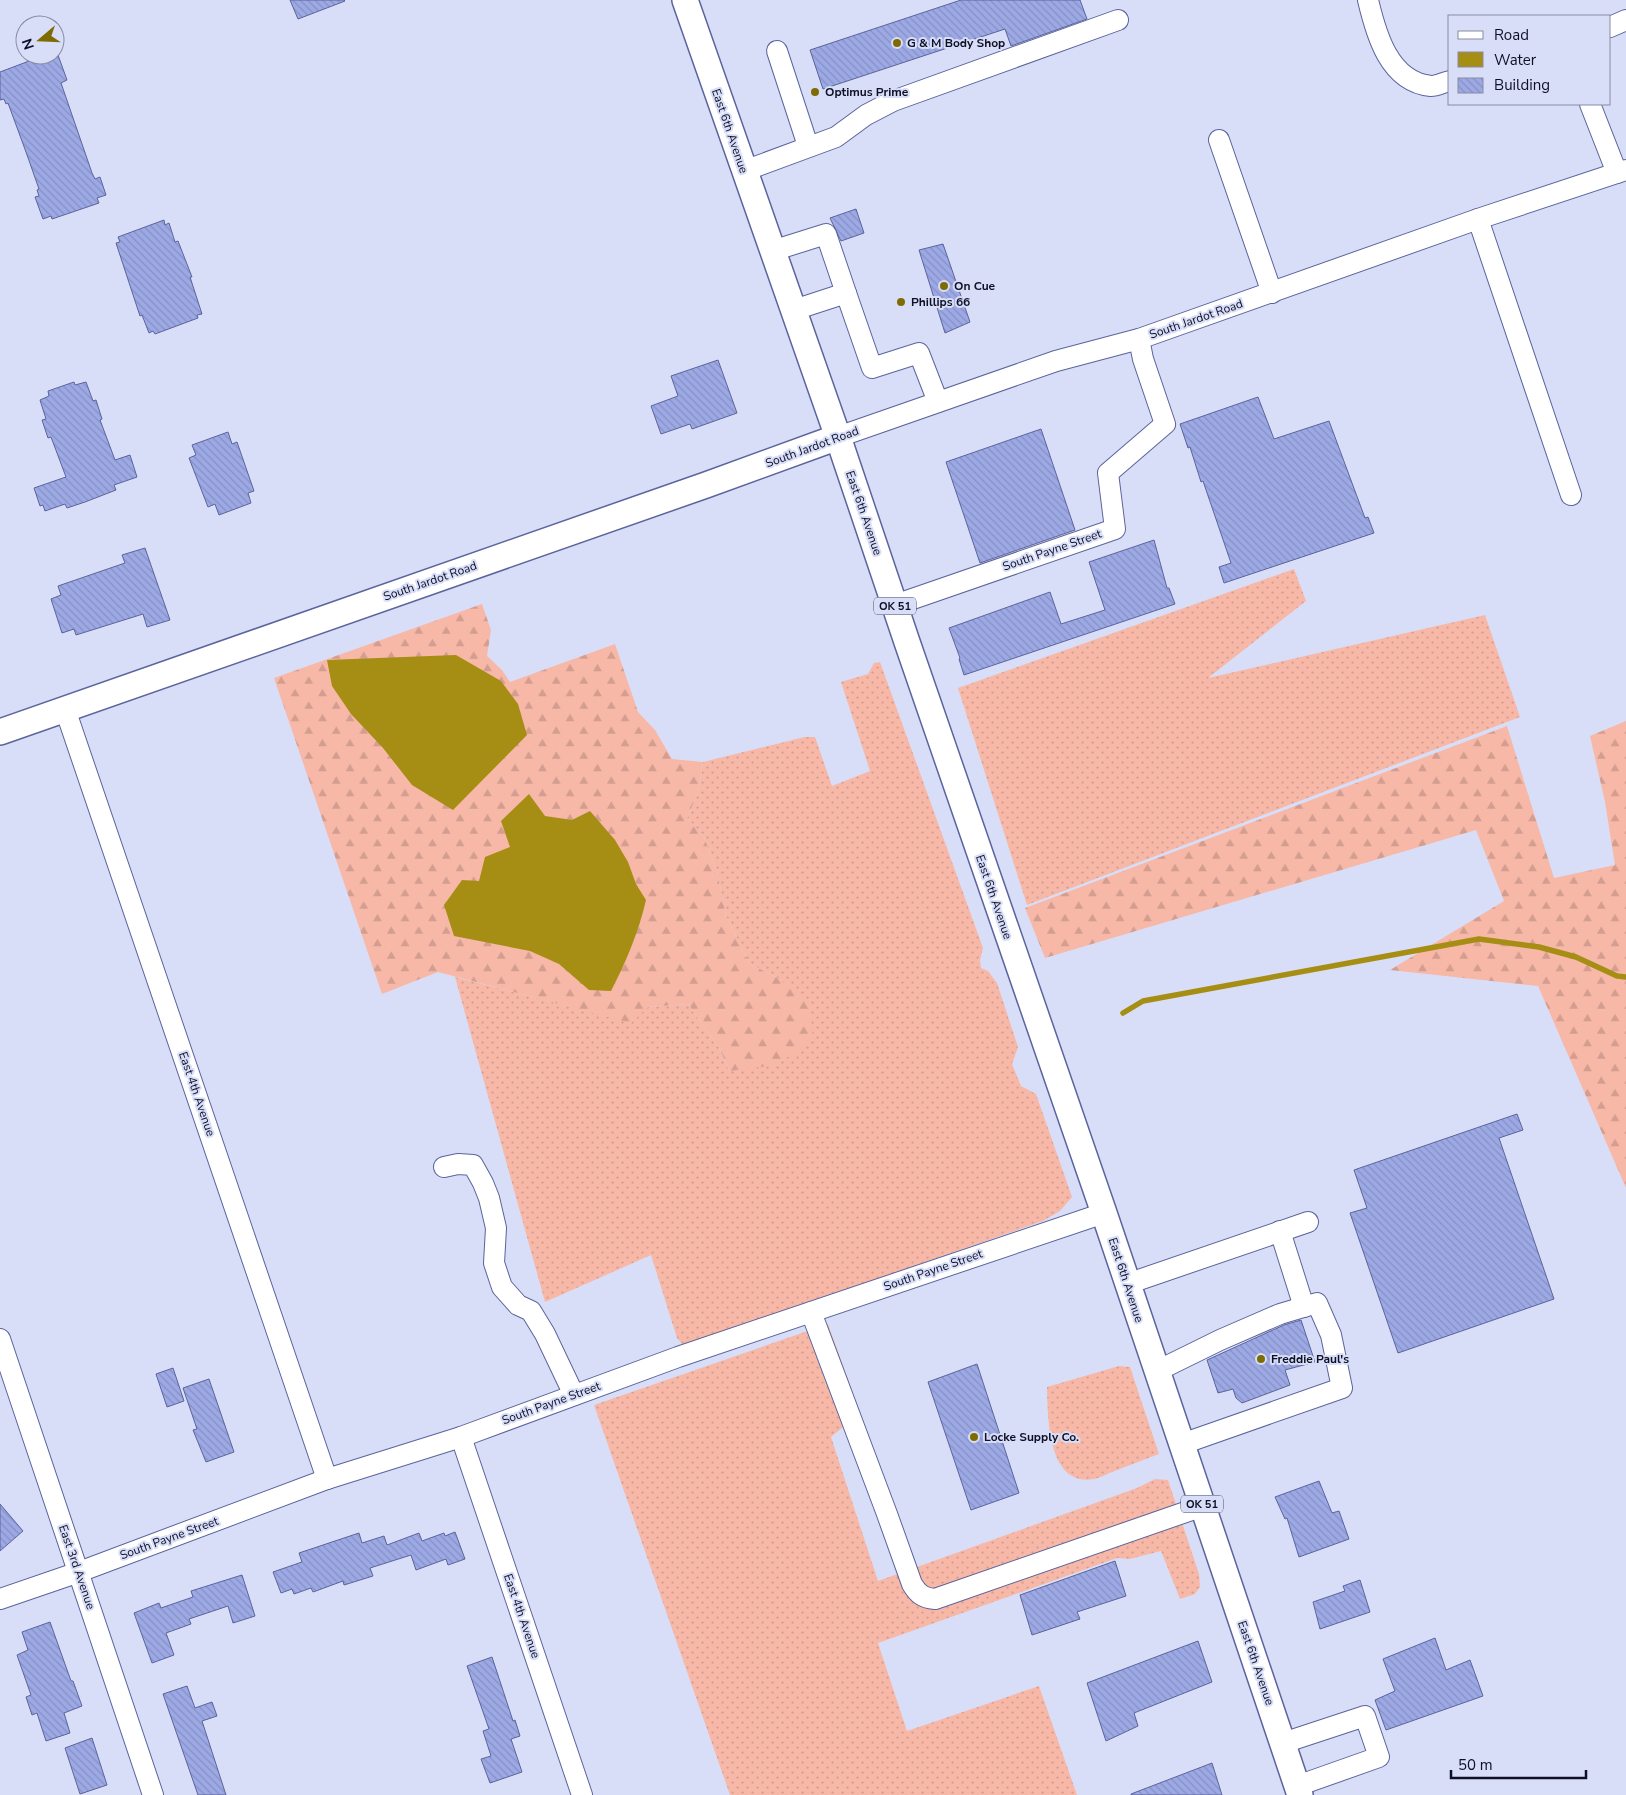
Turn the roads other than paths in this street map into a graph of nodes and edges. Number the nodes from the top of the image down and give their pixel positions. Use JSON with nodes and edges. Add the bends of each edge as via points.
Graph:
{"nodes":[{"id":1,"x":685,"y":0,"type":"edge"},
{"id":2,"x":1368,"y":0,"type":"edge"},
{"id":3,"x":1118,"y":20,"type":"dead end"},
{"id":4,"x":1626,"y":20,"type":"edge"},
{"id":5,"x":1611,"y":27,"type":"edge"},
{"id":6,"x":777,"y":51,"type":"dead end"},
{"id":7,"x":1448,"y":82,"type":"edge"},
{"id":8,"x":1590,"y":105,"type":"edge"},
{"id":9,"x":1219,"y":140,"type":"dead end"},
{"id":10,"x":808,"y":146,"type":"junction"},
{"id":11,"x":744,"y":171,"type":"junction"},
{"id":12,"x":1622,"y":172,"type":"edge"},
{"id":13,"x":1478,"y":219,"type":"junction"},
{"id":14,"x":772,"y":251,"type":"junction"},
{"id":15,"x":846,"y":293,"type":"junction"},
{"id":16,"x":1272,"y":293,"type":"junction"},
{"id":17,"x":794,"y":310,"type":"junction"},
{"id":18,"x":1139,"y":339,"type":"junction"},
{"id":19,"x":938,"y":402,"type":"junction"},
{"id":20,"x":838,"y":437,"type":"junction"},
{"id":21,"x":1571,"y":495,"type":"dead end"},
{"id":22,"x":895,"y":605,"type":"junction"},
{"id":23,"x":65,"y":709,"type":"junction"},
{"id":24,"x":0,"y":732,"type":"edge"},
{"id":25,"x":444,"y":1167,"type":"dead end"},
{"id":26,"x":1104,"y":1213,"type":"junction"},
{"id":27,"x":1308,"y":1222,"type":"dead end"},
{"id":28,"x":1280,"y":1231,"type":"junction"},
{"id":29,"x":1127,"y":1284,"type":"junction"},
{"id":30,"x":1304,"y":1307,"type":"junction"},
{"id":31,"x":811,"y":1312,"type":"junction"},
{"id":32,"x":0,"y":1339,"type":"edge"},
{"id":33,"x":1156,"y":1372,"type":"junction"},
{"id":34,"x":574,"y":1394,"type":"junction"},
{"id":35,"x":461,"y":1437,"type":"junction"},
{"id":36,"x":1182,"y":1444,"type":"junction"},
{"id":37,"x":327,"y":1479,"type":"junction"},
{"id":38,"x":1203,"y":1506,"type":"junction"},
{"id":39,"x":79,"y":1572,"type":"junction"},
{"id":40,"x":0,"y":1599,"type":"edge"},
{"id":41,"x":1283,"y":1743,"type":"junction"},
{"id":42,"x":1299,"y":1790,"type":"edge"},
{"id":43,"x":153,"y":1795,"type":"edge"},
{"id":44,"x":582,"y":1795,"type":"edge"}],
"edges":[{"from":1,"to":11,"type":"main road","name":"East 6th Avenue","number":"OK 51"},
{"from":2,"to":7,"type":"street","via":[[1382,45],[1394,67],[1413,82],[1433,86]]},
{"from":3,"to":10,"type":"street","via":[[894,102],[866,115],[836,137]]},
{"from":4,"to":5,"type":"street"},
{"from":6,"to":10,"type":"street"},
{"from":8,"to":12,"type":"street"},
{"from":9,"to":16,"type":"street"},
{"from":10,"to":11,"type":"street"},
{"from":11,"to":14,"type":"main road","name":"East 6th Avenue","number":"OK 51"},
{"from":12,"to":13,"type":"street","name":"South Jardot Road"},
{"from":13,"to":16,"type":"street","name":"South Jardot Road"},
{"from":13,"to":21,"type":"street"},
{"from":14,"to":15,"type":"street","via":[[826,234]]},
{"from":14,"to":17,"type":"main road","name":"East 6th Avenue","number":"OK 51"},
{"from":15,"to":17,"type":"street"},
{"from":15,"to":19,"type":"street","via":[[872,368],[919,353]]},
{"from":16,"to":18,"type":"street","name":"South Jardot Road"},
{"from":17,"to":20,"type":"main road","name":"East 6th Avenue","number":"OK 51"},
{"from":18,"to":19,"type":"street","name":"South Jardot Road","via":[[1056,361]]},
{"from":18,"to":22,"type":"street","name":"South Payne Street","via":[[1165,424],[1108,473],[1115,529]]},
{"from":19,"to":20,"type":"street","name":"South Jardot Road"},
{"from":20,"to":22,"type":"main road","name":"East 6th Avenue","number":"OK 51"},
{"from":20,"to":23,"type":"main road","name":"South Jardot Road"},
{"from":22,"to":26,"type":"main road","name":"East 6th Avenue","number":"OK 51"},
{"from":23,"to":24,"type":"main road","name":"South Jardot Road"},
{"from":23,"to":37,"type":"street","name":"East 4th Avenue"},
{"from":25,"to":34,"type":"street","via":[[473,1165],[483,1183],[496,1228],[494,1263],[502,1287],[518,1305],[531,1311]]},
{"from":26,"to":29,"type":"main road","name":"East 6th Avenue","number":"OK 51"},
{"from":26,"to":31,"type":"street","name":"South Payne Street"},
{"from":27,"to":28,"type":"street"},
{"from":28,"to":29,"type":"street"},
{"from":28,"to":30,"type":"street"},
{"from":29,"to":33,"type":"main road","name":"East 6th Avenue","number":"OK 51"},
{"from":30,"to":33,"type":"street","via":[[1220,1340]]},
{"from":30,"to":36,"type":"street","via":[[1317,1303],[1331,1335],[1342,1388]]},
{"from":31,"to":34,"type":"street","name":"South Payne Street"},
{"from":31,"to":38,"type":"street","via":[[912,1584],[925,1598],[935,1599]]},
{"from":32,"to":39,"type":"street","name":"East 3rd Avenue"},
{"from":33,"to":36,"type":"main road","name":"East 6th Avenue","number":"OK 51"},
{"from":34,"to":35,"type":"street","name":"South Payne Street"},
{"from":35,"to":37,"type":"street","name":"South Payne Street"},
{"from":35,"to":44,"type":"street","name":"East 4th Avenue"},
{"from":36,"to":38,"type":"main road","name":"East 6th Avenue","number":"OK 51"},
{"from":37,"to":39,"type":"street","name":"South Payne Street"},
{"from":38,"to":41,"type":"main road","name":"East 6th Avenue","number":"OK 51"},
{"from":39,"to":40,"type":"street","name":"South Payne Street"},
{"from":39,"to":43,"type":"street","name":"East 3rd Avenue"},
{"from":41,"to":42,"type":"main road","name":"East 6th Avenue","number":"OK 51"},
{"from":41,"to":42,"type":"street","via":[[1365,1716],[1379,1757]]}]}
